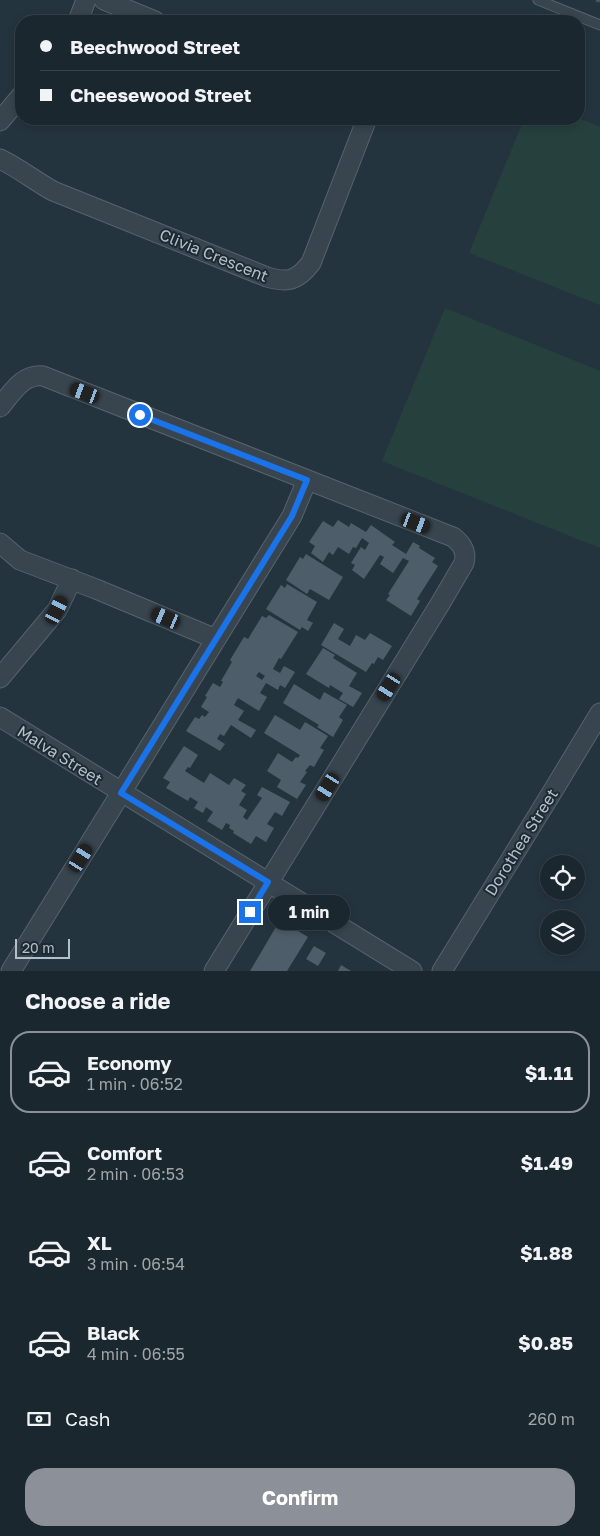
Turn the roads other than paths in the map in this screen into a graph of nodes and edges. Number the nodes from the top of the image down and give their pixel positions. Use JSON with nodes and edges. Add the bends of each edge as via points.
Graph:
{"nodes":[{"id":1,"x":86,"y":0,"type":"edge"},
{"id":2,"x":104,"y":0,"type":"edge"},
{"id":3,"x":538,"y":0,"type":"edge"},
{"id":4,"x":80,"y":15,"type":"edge"},
{"id":5,"x":140,"y":15,"type":"edge"},
{"id":6,"x":575,"y":15,"type":"edge"},
{"id":7,"x":585,"y":19,"type":"edge"},
{"id":8,"x":600,"y":25,"type":"edge"},
{"id":9,"x":15,"y":103,"type":"edge"},
{"id":10,"x":0,"y":121,"type":"edge"},
{"id":11,"x":363,"y":125,"type":"edge"},
{"id":12,"x":0,"y":159,"type":"edge"},
{"id":13,"x":0,"y":407,"type":"edge"},
{"id":14,"x":307,"y":480,"type":"junction"},
{"id":15,"x":0,"y":542,"type":"edge"},
{"id":16,"x":72,"y":579,"type":"junction"},
{"id":17,"x":216,"y":639,"type":"junction"},
{"id":18,"x":0,"y":678,"type":"edge"},
{"id":19,"x":600,"y":713,"type":"edge"},
{"id":20,"x":0,"y":717,"type":"edge"},
{"id":21,"x":121,"y":793,"type":"junction"},
{"id":22,"x":268,"y":882,"type":"junction"},
{"id":23,"x":11,"y":971,"type":"edge"},
{"id":24,"x":214,"y":971,"type":"edge"},
{"id":25,"x":412,"y":971,"type":"edge"},
{"id":26,"x":442,"y":971,"type":"edge"}],
"edges":[{"from":1,"to":4,"type":"street"},
{"from":2,"to":5,"type":"street"},
{"from":3,"to":6,"type":"lane"},
{"from":7,"to":8,"type":"lane"},
{"from":9,"to":10,"type":"street"},
{"from":11,"to":12,"type":"street","name":"Clivia Crescent","via":[[310,263],[304,273],[282,281],[53,191]]},
{"from":13,"to":14,"type":"street","via":[[22,381],[32,376],[43,376]]},
{"from":14,"to":17,"type":"street","via":[[292,516]]},
{"from":14,"to":22,"type":"street","via":[[453,537],[463,548],[465,558],[440,604]]},
{"from":15,"to":16,"type":"street","via":[[20,560]]},
{"from":16,"to":17,"type":"street"},
{"from":16,"to":18,"type":"street","via":[[57,610]]},
{"from":17,"to":21,"type":"street"},
{"from":19,"to":26,"type":"street","name":"Dorothea Street"},
{"from":20,"to":21,"type":"street","name":"Malva Street"},
{"from":21,"to":22,"type":"street","name":"Malva Street"},
{"from":21,"to":23,"type":"street"},
{"from":22,"to":24,"type":"street"},
{"from":22,"to":25,"type":"street","name":"Malva Street"}]}
